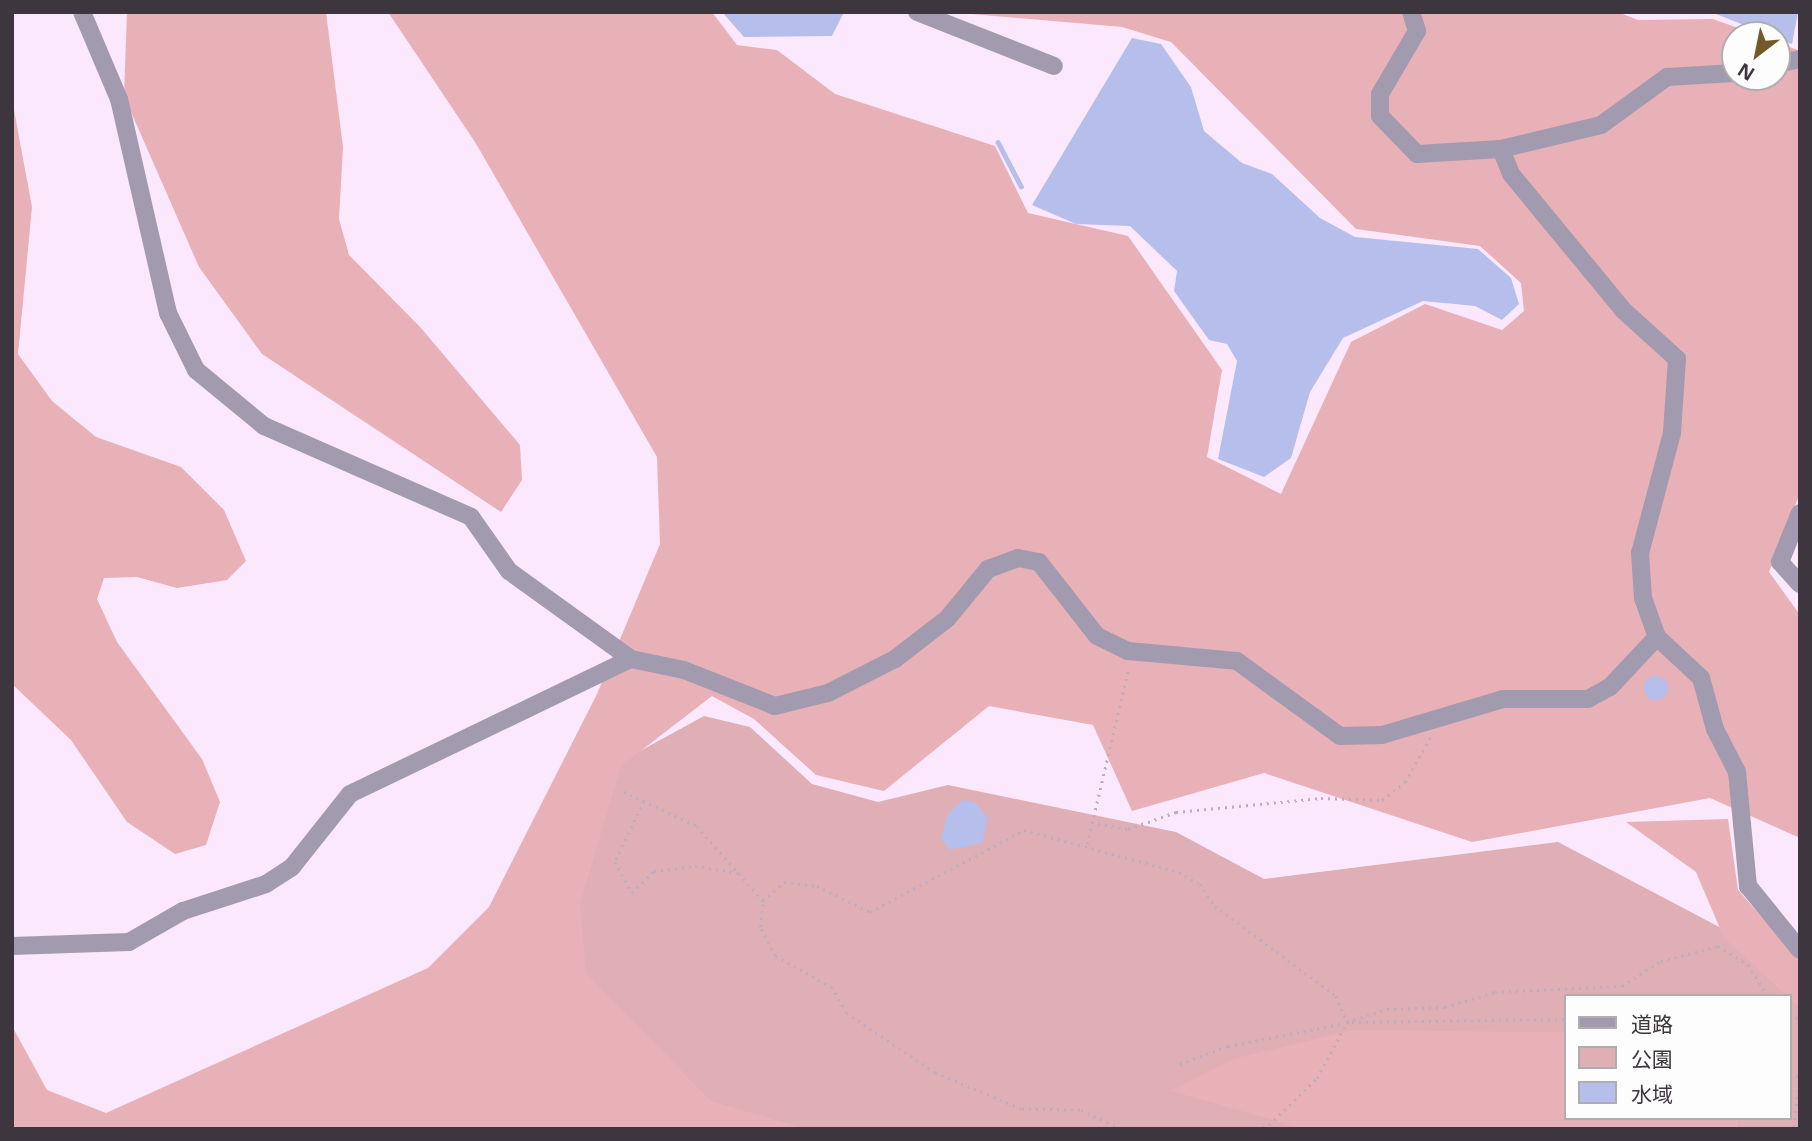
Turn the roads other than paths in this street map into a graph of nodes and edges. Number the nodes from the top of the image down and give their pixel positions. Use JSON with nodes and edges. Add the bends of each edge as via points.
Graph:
{"nodes":[{"id":1,"x":82,"y":12,"type":"edge"},
{"id":2,"x":917,"y":12,"type":"edge"},
{"id":3,"x":1410,"y":12,"type":"edge"},
{"id":4,"x":1054,"y":66,"type":"dead end"},
{"id":5,"x":1721,"y":74,"type":"edge"},
{"id":6,"x":1501,"y":149,"type":"junction"},
{"id":7,"x":1800,"y":513,"type":"edge"},
{"id":8,"x":1800,"y":584,"type":"edge"},
{"id":9,"x":1657,"y":637,"type":"junction"},
{"id":10,"x":631,"y":659,"type":"junction"},
{"id":11,"x":12,"y":946,"type":"edge"},
{"id":12,"x":1800,"y":950,"type":"edge"}],
"edges":[{"from":1,"to":10,"type":"street","via":[[119,99],[168,313],[196,370],[264,426],[471,517],[509,570]]},
{"from":2,"to":4,"type":"street"},
{"from":3,"to":6,"type":"street","via":[[1417,32],[1380,94],[1380,116],[1392,135],[1417,154]]},
{"from":5,"to":6,"type":"street","via":[[1667,77],[1601,124]]},
{"from":6,"to":9,"type":"street","via":[[1511,174],[1623,310],[1677,359],[1672,433],[1640,553],[1643,598]]},
{"from":7,"to":8,"type":"street","via":[[1780,562]]},
{"from":9,"to":10,"type":"street","via":[[1610,687],[1588,699],[1503,699],[1382,735],[1340,736],[1237,660],[1128,651],[1097,636],[1039,562],[1018,558],[988,569],[947,620],[895,659],[828,693],[775,706],[684,670]]},
{"from":9,"to":12,"type":"street","via":[[1701,678],[1715,729],[1737,772],[1748,886]]},
{"from":10,"to":11,"type":"street","via":[[349,794],[292,867],[266,884],[183,911],[130,942]]}]}
